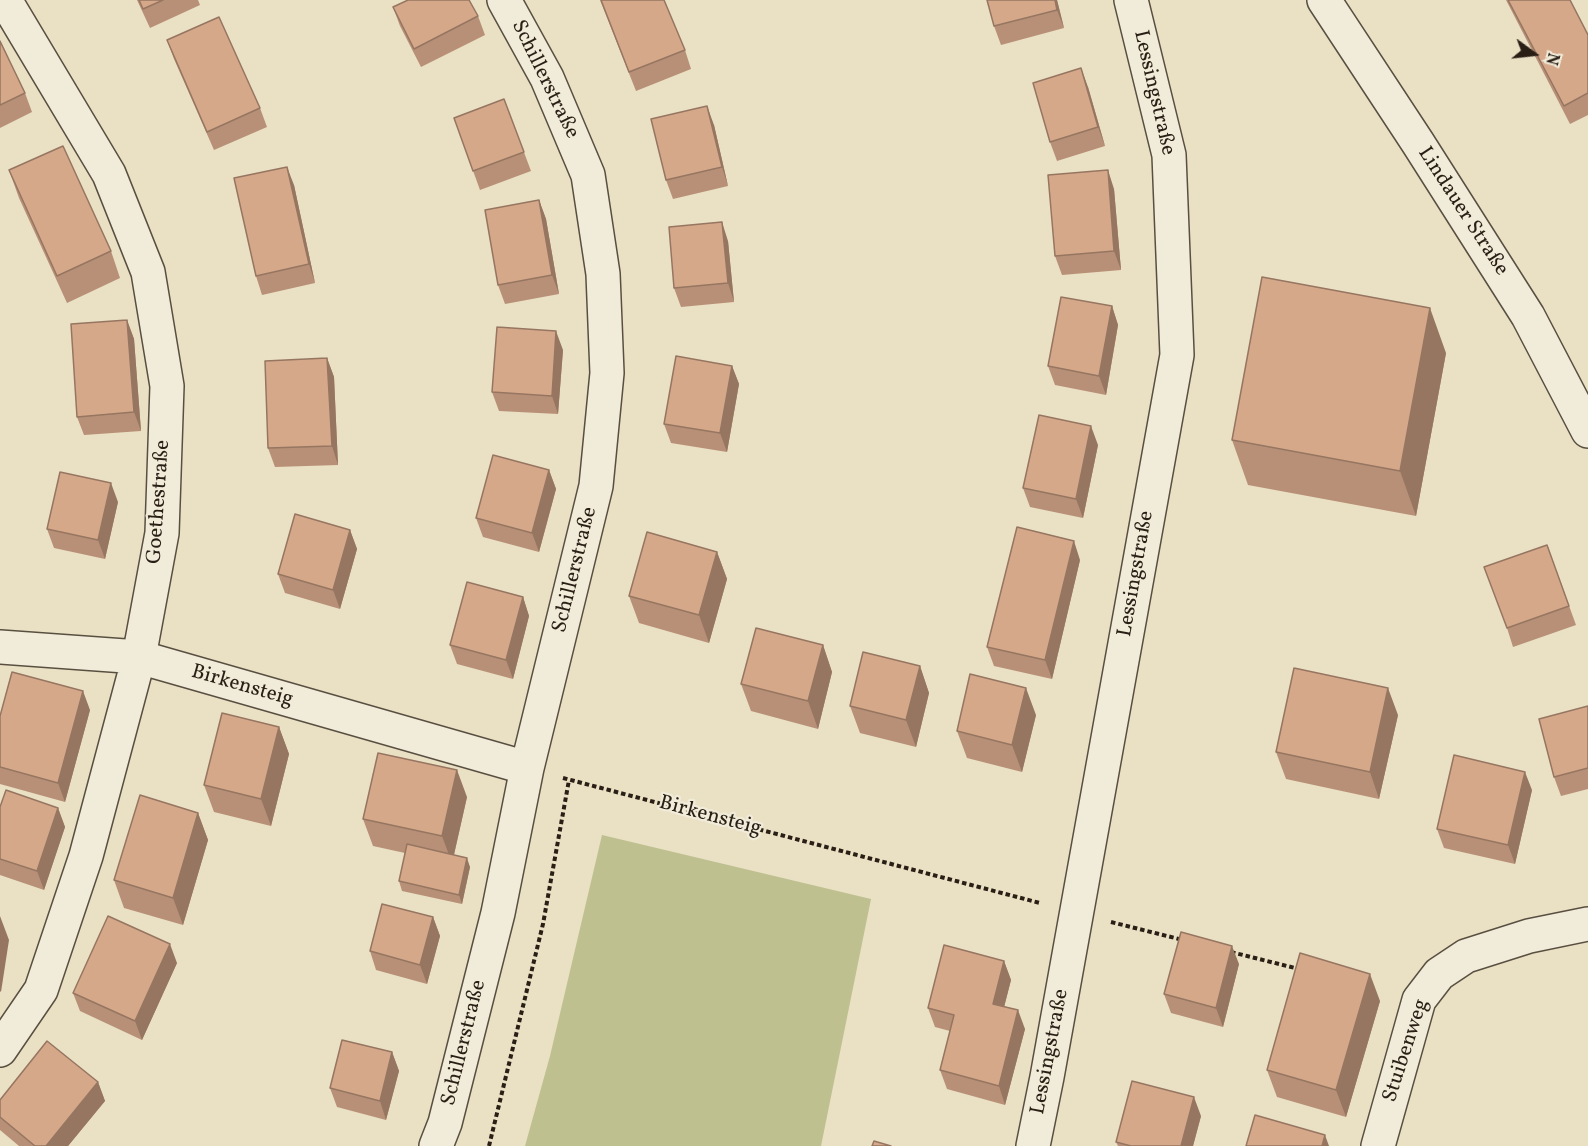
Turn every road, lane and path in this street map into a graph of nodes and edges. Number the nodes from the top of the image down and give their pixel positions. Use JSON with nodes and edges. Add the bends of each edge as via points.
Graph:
{"nodes":[{"id":1,"x":4,"y":0,"type":"edge"},
{"id":2,"x":504,"y":0,"type":"edge"},
{"id":3,"x":1131,"y":0,"type":"edge"},
{"id":4,"x":1324,"y":0,"type":"edge"},
{"id":5,"x":1588,"y":431,"type":"edge"},
{"id":6,"x":0,"y":647,"type":"edge"},
{"id":7,"x":139,"y":657,"type":"junction"},
{"id":8,"x":527,"y":768,"type":"junction"},
{"id":9,"x":569,"y":780,"type":"junction"},
{"id":10,"x":1076,"y":913,"type":"junction"},
{"id":11,"x":1588,"y":924,"type":"edge"},
{"id":12,"x":1191,"y":942,"type":"edge"},
{"id":13,"x":1225,"y":950,"type":"edge"},
{"id":14,"x":1305,"y":971,"type":"edge"},
{"id":15,"x":0,"y":1050,"type":"edge"},
{"id":16,"x":436,"y":1146,"type":"edge"},
{"id":17,"x":489,"y":1146,"type":"edge"},
{"id":18,"x":1033,"y":1146,"type":"edge"},
{"id":19,"x":1378,"y":1146,"type":"edge"}],
"edges":[{"from":1,"to":7,"type":"street","name":"Goethestraße","via":[[109,174],[148,272],[167,386],[162,533]]},
{"from":2,"to":8,"type":"street","name":"Schillerstraße","via":[[547,78],[588,175],[603,274],[607,373],[596,486]]},
{"from":3,"to":10,"type":"street","name":"Lessingstraße","via":[[1170,154],[1177,355]]},
{"from":4,"to":5,"type":"street","name":"Lindauer Straße","via":[[1528,316]]},
{"from":6,"to":7,"type":"street","name":"Birkensteig"},
{"from":7,"to":8,"type":"street","name":"Birkensteig"},
{"from":7,"to":15,"type":"street","name":"Goethestraße","via":[[86,856],[41,990]]},
{"from":8,"to":9,"type":"path","name":"Birkensteig"},
{"from":8,"to":16,"type":"street","name":"Schillerstraße","via":[[498,913]]},
{"from":9,"to":10,"type":"path","name":"Birkensteig"},
{"from":9,"to":17,"type":"path","via":[[543,924]]},
{"from":10,"to":12,"type":"path","name":"Birkensteig"},
{"from":10,"to":18,"type":"street","name":"Lessingstraße"},
{"from":11,"to":19,"type":"street","name":"Stuibenweg","via":[[1528,936],[1466,956],[1439,974],[1419,1000]]},
{"from":13,"to":14,"type":"path"}]}
